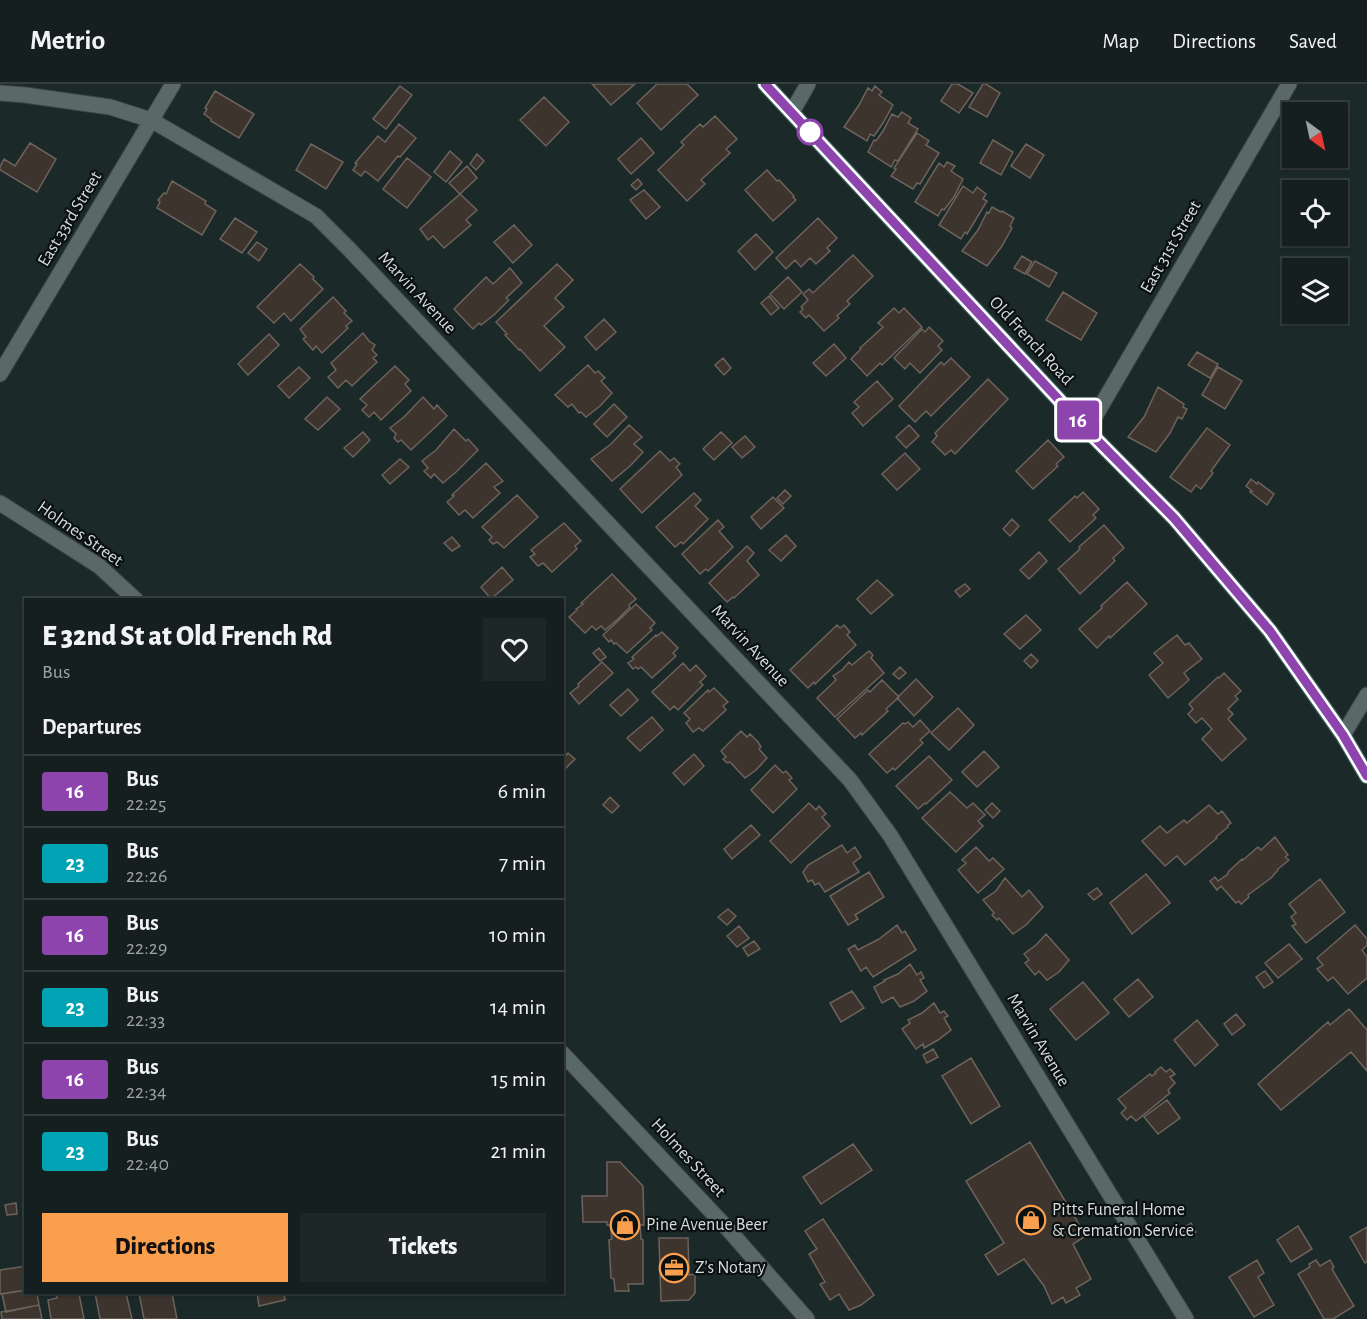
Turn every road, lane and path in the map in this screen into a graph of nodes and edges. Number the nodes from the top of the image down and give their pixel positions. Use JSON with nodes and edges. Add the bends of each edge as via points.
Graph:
{"nodes":[{"id":1,"x":173,"y":84,"type":"edge"},
{"id":2,"x":765,"y":84,"type":"edge"},
{"id":3,"x":808,"y":84,"type":"edge"},
{"id":4,"x":1289,"y":84,"type":"edge"},
{"id":5,"x":0,"y":93,"type":"edge"},
{"id":6,"x":792,"y":112,"type":"junction"},
{"id":7,"x":152,"y":120,"type":"junction"},
{"id":8,"x":0,"y":374,"type":"edge"},
{"id":9,"x":1087,"y":430,"type":"junction"},
{"id":10,"x":0,"y":503,"type":"edge"},
{"id":11,"x":134,"y":598,"type":"edge"},
{"id":12,"x":1367,"y":695,"type":"edge"},
{"id":13,"x":1343,"y":735,"type":"junction"},
{"id":14,"x":1367,"y":776,"type":"edge"},
{"id":15,"x":564,"y":1055,"type":"edge"},
{"id":16,"x":807,"y":1319,"type":"edge"},
{"id":17,"x":1186,"y":1319,"type":"edge"}],
"edges":[{"from":1,"to":7,"type":"street","name":"East 33rd Street"},
{"from":2,"to":6,"type":"main road","name":"Old French Road"},
{"from":3,"to":6,"type":"street"},
{"from":4,"to":9,"type":"street","name":"East 31st Street"},
{"from":5,"to":7,"type":"street","name":"Marvin Avenue","via":[[110,107]]},
{"from":6,"to":9,"type":"main road","name":"Old French Road"},
{"from":7,"to":8,"type":"street","name":"East 33rd Street"},
{"from":7,"to":17,"type":"street","name":"Marvin Avenue","via":[[316,216],[850,780],[890,835]]},
{"from":9,"to":13,"type":"main road","name":"Old French Road","via":[[1174,518],[1270,631]]},
{"from":10,"to":11,"type":"street","name":"Holmes Street","via":[[99,566]]},
{"from":12,"to":13,"type":"street"},
{"from":13,"to":14,"type":"main road","name":"Old French Road"},
{"from":15,"to":16,"type":"street","name":"Holmes Street"}]}
